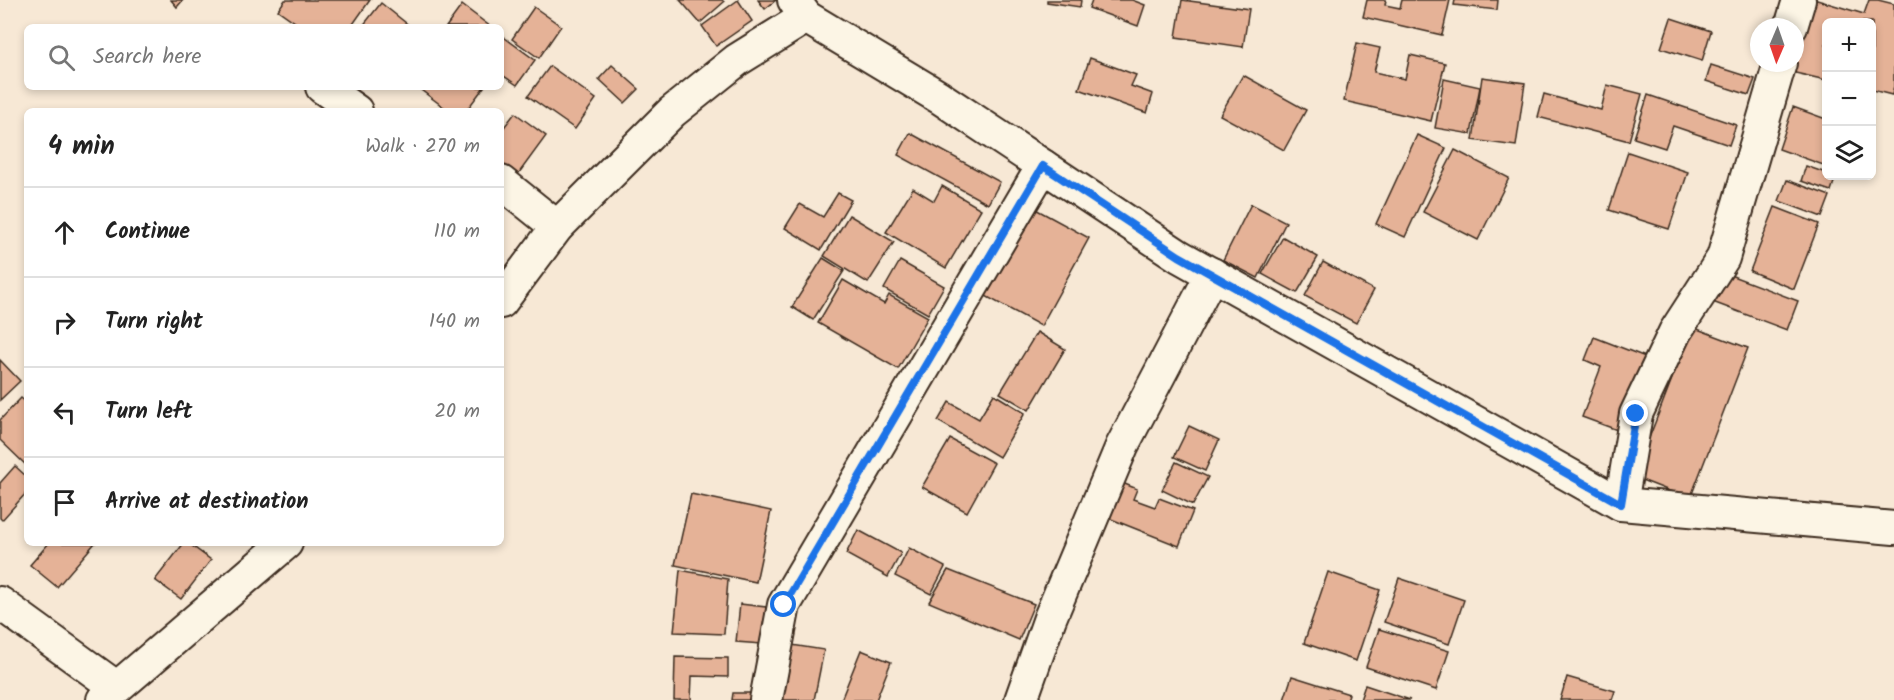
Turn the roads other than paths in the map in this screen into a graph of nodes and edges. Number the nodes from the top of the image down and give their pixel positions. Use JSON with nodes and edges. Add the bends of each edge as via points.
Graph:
{"nodes":[{"id":1,"x":1799,"y":0,"type":"edge"},
{"id":2,"x":802,"y":6,"type":"edge"},
{"id":3,"x":1794,"y":18,"type":"edge"},
{"id":4,"x":1777,"y":72,"type":"edge"},
{"id":5,"x":326,"y":90,"type":"edge"},
{"id":6,"x":352,"y":108,"type":"edge"},
{"id":7,"x":1043,"y":166,"type":"junction"},
{"id":8,"x":504,"y":184,"type":"edge"},
{"id":9,"x":557,"y":227,"type":"junction"},
{"id":10,"x":1212,"y":274,"type":"junction"},
{"id":11,"x":504,"y":298,"type":"edge"},
{"id":12,"x":1621,"y":504,"type":"junction"},
{"id":13,"x":1894,"y":528,"type":"edge"},
{"id":14,"x":283,"y":546,"type":"edge"},
{"id":15,"x":0,"y":603,"type":"edge"},
{"id":16,"x":110,"y":694,"type":"edge"},
{"id":17,"x":766,"y":700,"type":"edge"},
{"id":18,"x":1021,"y":700,"type":"edge"}],
"edges":[{"from":1,"to":3,"type":"street"},
{"from":2,"to":7,"type":"street"},
{"from":2,"to":9,"type":"street","via":[[672,112]]},
{"from":4,"to":12,"type":"street","via":[[1723,258],[1676,333],[1636,414]]},
{"from":5,"to":6,"type":"street"},
{"from":7,"to":10,"type":"street"},
{"from":7,"to":17,"type":"street","via":[[784,605]]},
{"from":8,"to":9,"type":"street"},
{"from":9,"to":11,"type":"street"},
{"from":10,"to":12,"type":"street"},
{"from":10,"to":18,"type":"street","via":[[1122,446],[1050,618]]},
{"from":12,"to":13,"type":"street"},
{"from":14,"to":16,"type":"street"},
{"from":15,"to":16,"type":"street"}]}
